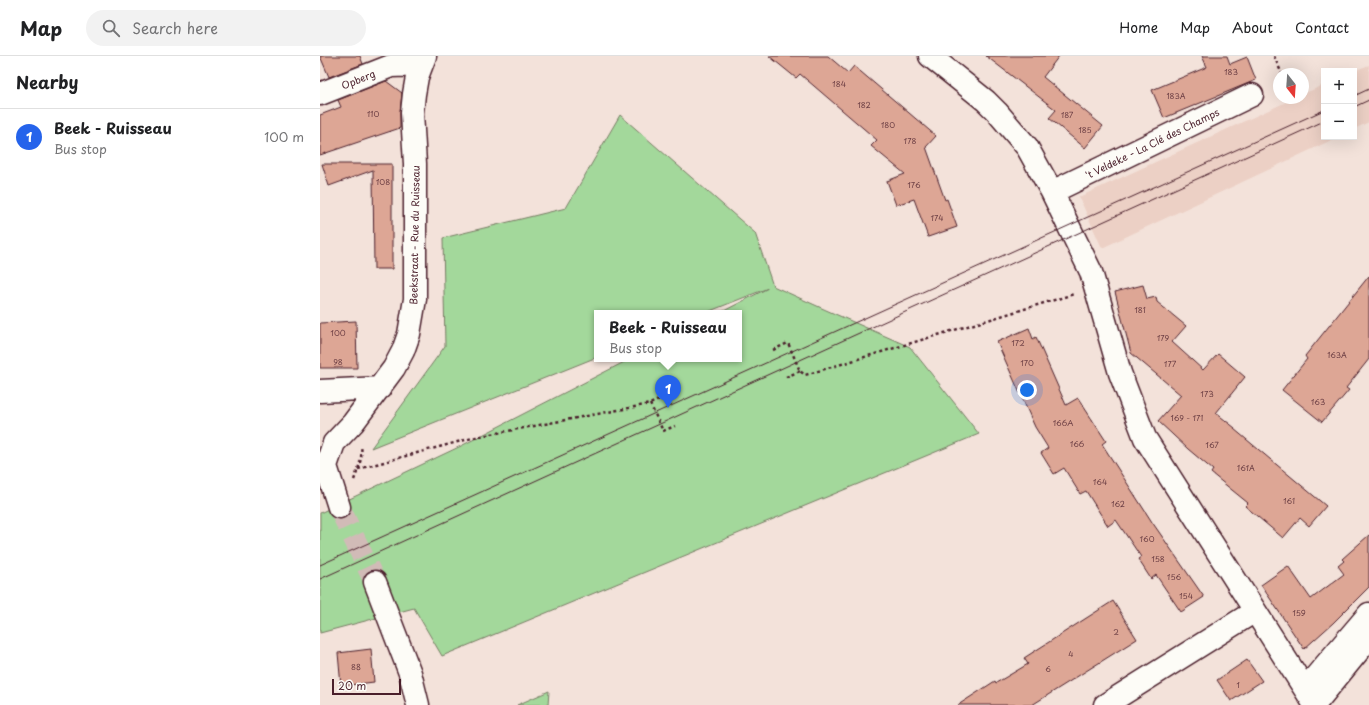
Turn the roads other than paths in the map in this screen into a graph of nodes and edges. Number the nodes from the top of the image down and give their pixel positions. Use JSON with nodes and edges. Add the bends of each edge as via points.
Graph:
{"nodes":[{"id":1,"x":930,"y":56,"type":"edge"},
{"id":2,"x":423,"y":60,"type":"edge"},
{"id":3,"x":320,"y":94,"type":"edge"},
{"id":4,"x":1252,"y":95,"type":"dead end"},
{"id":5,"x":1052,"y":192,"type":"junction"},
{"id":6,"x":380,"y":388,"type":"junction"},
{"id":7,"x":320,"y":391,"type":"edge"},
{"id":8,"x":323,"y":467,"type":"edge"},
{"id":9,"x":338,"y":504,"type":"tunnel mouth"},
{"id":10,"x":375,"y":582,"type":"tunnel mouth"},
{"id":11,"x":1255,"y":611,"type":"junction"},
{"id":12,"x":1369,"y":614,"type":"edge"},
{"id":13,"x":1369,"y":638,"type":"edge"},
{"id":14,"x":1312,"y":699,"type":"edge"},
{"id":15,"x":418,"y":705,"type":"edge"},
{"id":16,"x":1105,"y":705,"type":"edge"}],
"edges":[{"from":1,"to":5,"type":"street","via":[[997,112],[1027,147]]},
{"from":2,"to":3,"type":"street","name":"Opberg","via":[[391,66]]},
{"from":2,"to":6,"type":"street","name":"Beekstraat - Rue du Ruisseau","via":[[417,77],[412,113],[415,164],[414,299],[409,334],[403,351]]},
{"from":4,"to":5,"type":"street","name":"'t Veldeke - La Clé des Champs"},
{"from":5,"to":11,"type":"street","via":[[1091,272],[1120,373],[1145,438]]},
{"from":6,"to":7,"type":"street"},
{"from":6,"to":8,"type":"street","name":"Beekstraat - Rue du Ruisseau","via":[[334,443]]},
{"from":8,"to":9,"type":"street","name":"Beekstraat - Rue du Ruisseau"},
{"from":10,"to":15,"type":"street","via":[[410,673]]},
{"from":11,"to":14,"type":"street"},
{"from":11,"to":16,"type":"street"},
{"from":12,"to":14,"type":"street"},
{"from":13,"to":14,"type":"street"}]}
